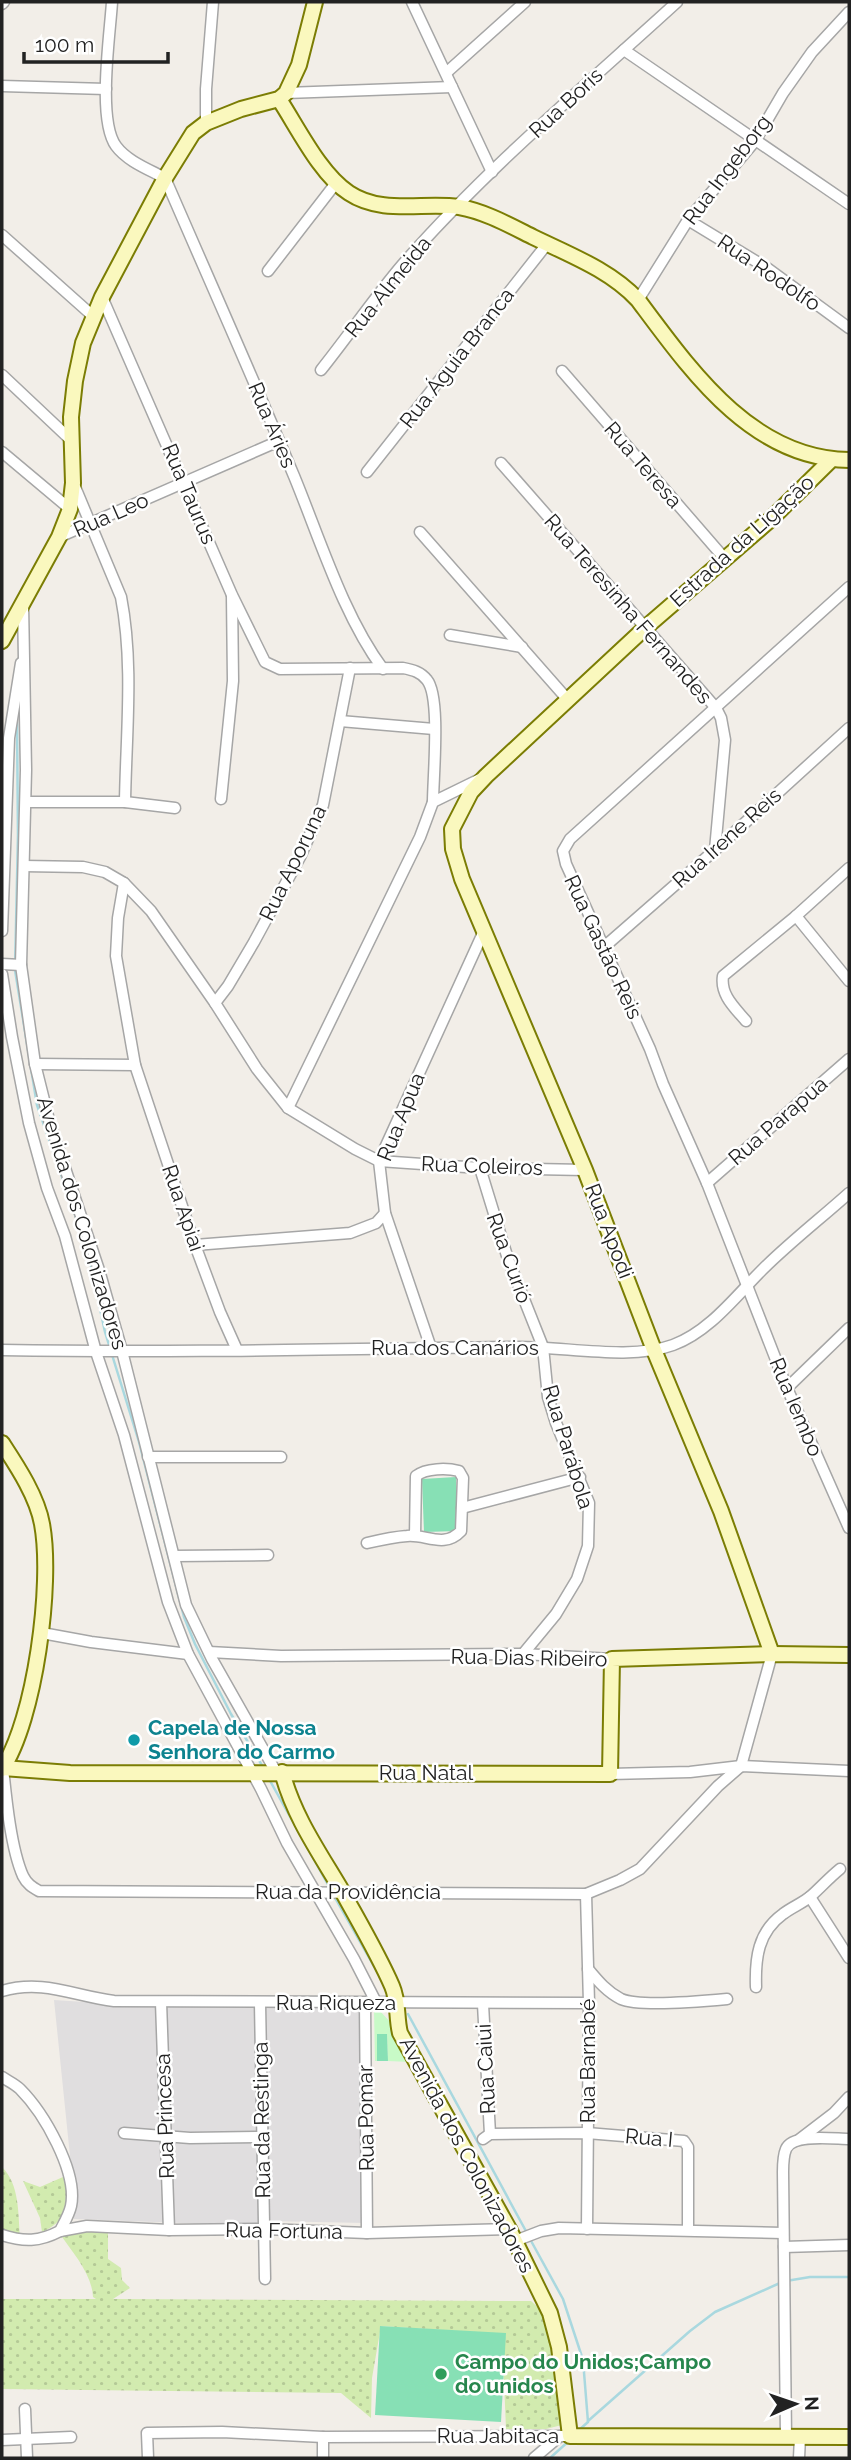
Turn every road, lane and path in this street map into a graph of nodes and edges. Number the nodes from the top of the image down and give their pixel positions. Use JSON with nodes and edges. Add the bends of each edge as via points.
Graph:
{"nodes":[{"id":1,"x":112,"y":2,"type":"edge"},
{"id":2,"x":213,"y":2,"type":"edge"},
{"id":3,"x":316,"y":2,"type":"edge"},
{"id":4,"x":412,"y":2,"type":"edge"},
{"id":5,"x":525,"y":2,"type":"edge"},
{"id":6,"x":677,"y":2,"type":"edge"},
{"id":7,"x":849,"y":12,"type":"edge"},
{"id":8,"x":624,"y":50,"type":"junction"},
{"id":9,"x":446,"y":73,"type":"junction"},
{"id":10,"x":2,"y":86,"type":"edge"},
{"id":11,"x":452,"y":87,"type":"junction"},
{"id":12,"x":106,"y":89,"type":"junction"},
{"id":13,"x":283,"y":96,"type":"junction"},
{"id":14,"x":206,"y":123,"type":"junction"},
{"id":15,"x":755,"y":141,"type":"junction"},
{"id":16,"x":492,"y":172,"type":"junction"},
{"id":17,"x":165,"y":178,"type":"junction"},
{"id":18,"x":336,"y":183,"type":"junction"},
{"id":19,"x":849,"y":204,"type":"edge"},
{"id":20,"x":457,"y":207,"type":"junction"},
{"id":21,"x":688,"y":220,"type":"junction"},
{"id":22,"x":2,"y":235,"type":"edge"},
{"id":23,"x":547,"y":244,"type":"junction"},
{"id":24,"x":268,"y":271,"type":"dead end"},
{"id":25,"x":102,"y":297,"type":"junction"},
{"id":26,"x":638,"y":300,"type":"junction"},
{"id":27,"x":93,"y":317,"type":"junction"},
{"id":28,"x":849,"y":328,"type":"edge"},
{"id":29,"x":321,"y":370,"type":"dead end"},
{"id":30,"x":562,"y":371,"type":"dead end"},
{"id":31,"x":2,"y":375,"type":"edge"},
{"id":32,"x":279,"y":441,"type":"junction"},
{"id":33,"x":72,"y":442,"type":"junction"},
{"id":34,"x":2,"y":452,"type":"edge"},
{"id":35,"x":831,"y":460,"type":"junction"},
{"id":36,"x":849,"y":460,"type":"edge"},
{"id":37,"x":501,"y":463,"type":"dead end"},
{"id":38,"x":367,"y":472,"type":"dead end"},
{"id":39,"x":184,"y":482,"type":"junction"},
{"id":40,"x":73,"y":483,"type":"junction"},
{"id":41,"x":70,"y":509,"type":"junction"},
{"id":42,"x":90,"y":525,"type":"junction"},
{"id":43,"x":420,"y":532,"type":"dead end"},
{"id":44,"x":59,"y":537,"type":"junction"},
{"id":45,"x":726,"y":559,"type":"junction"},
{"id":46,"x":849,"y":587,"type":"edge"},
{"id":47,"x":232,"y":595,"type":"junction"},
{"id":48,"x":23,"y":603,"type":"junction"},
{"id":49,"x":645,"y":628,"type":"junction"},
{"id":50,"x":450,"y":635,"type":"dead end"},
{"id":51,"x":2,"y":641,"type":"edge"},
{"id":52,"x":24,"y":645,"type":"junction"},
{"id":53,"x":522,"y":647,"type":"junction"},
{"id":54,"x":350,"y":668,"type":"junction"},
{"id":55,"x":383,"y":669,"type":"junction"},
{"id":56,"x":568,"y":700,"type":"junction"},
{"id":57,"x":716,"y":708,"type":"junction"},
{"id":58,"x":340,"y":721,"type":"junction"},
{"id":59,"x":849,"y":727,"type":"edge"},
{"id":60,"x":434,"y":729,"type":"junction"},
{"id":61,"x":486,"y":776,"type":"junction"},
{"id":62,"x":220,"y":799,"type":"dead end"},
{"id":63,"x":26,"y":802,"type":"junction"},
{"id":64,"x":125,"y":802,"type":"junction"},
{"id":65,"x":433,"y":802,"type":"junction"},
{"id":66,"x":175,"y":808,"type":"dead end"},
{"id":67,"x":460,"y":810,"type":"joint"},
{"id":68,"x":6,"y":844,"type":"junction"},
{"id":69,"x":22,"y":845,"type":"junction"},
{"id":70,"x":715,"y":850,"type":"junction"},
{"id":71,"x":24,"y":866,"type":"junction"},
{"id":72,"x":849,"y":867,"type":"edge"},
{"id":73,"x":124,"y":883,"type":"junction"},
{"id":74,"x":796,"y":916,"type":"junction"},
{"id":75,"x":2,"y":931,"type":"edge"},
{"id":76,"x":483,"y":933,"type":"junction"},
{"id":77,"x":604,"y":947,"type":"junction"},
{"id":78,"x":9,"y":966,"type":"edge"},
{"id":79,"x":849,"y":981,"type":"edge"},
{"id":80,"x":215,"y":1003,"type":"junction"},
{"id":81,"x":746,"y":1021,"type":"dead end"},
{"id":82,"x":849,"y":1059,"type":"edge"},
{"id":83,"x":35,"y":1065,"type":"junction"},
{"id":84,"x":135,"y":1065,"type":"junction"},
{"id":85,"x":288,"y":1108,"type":"junction"},
{"id":86,"x":379,"y":1161,"type":"junction"},
{"id":87,"x":480,"y":1168,"type":"junction"},
{"id":88,"x":585,"y":1170,"type":"junction"},
{"id":89,"x":707,"y":1182,"type":"junction"},
{"id":90,"x":849,"y":1193,"type":"edge"},
{"id":91,"x":385,"y":1213,"type":"junction"},
{"id":92,"x":195,"y":1245,"type":"junction"},
{"id":93,"x":747,"y":1286,"type":"junction"},
{"id":94,"x":849,"y":1328,"type":"edge"},
{"id":95,"x":543,"y":1346,"type":"junction"},
{"id":96,"x":431,"y":1348,"type":"junction"},
{"id":97,"x":2,"y":1350,"type":"edge"},
{"id":98,"x":237,"y":1350,"type":"junction"},
{"id":99,"x":654,"y":1350,"type":"junction"},
{"id":100,"x":118,"y":1351,"type":"junction"},
{"id":101,"x":99,"y":1352,"type":"junction"},
{"id":102,"x":787,"y":1388,"type":"junction"},
{"id":103,"x":2,"y":1443,"type":"edge"},
{"id":104,"x":148,"y":1457,"type":"junction"},
{"id":105,"x":281,"y":1457,"type":"dead end"},
{"id":106,"x":580,"y":1477,"type":"junction"},
{"id":107,"x":461,"y":1508,"type":"junction"},
{"id":108,"x":849,"y":1528,"type":"edge"},
{"id":109,"x":415,"y":1536,"type":"junction"},
{"id":110,"x":367,"y":1543,"type":"dead end"},
{"id":111,"x":268,"y":1555,"type":"dead end"},
{"id":112,"x":174,"y":1556,"type":"junction"},
{"id":113,"x":42,"y":1633,"type":"junction"},
{"id":114,"x":209,"y":1652,"type":"junction"},
{"id":115,"x":188,"y":1654,"type":"junction"},
{"id":116,"x":523,"y":1654,"type":"junction"},
{"id":117,"x":772,"y":1654,"type":"junction"},
{"id":118,"x":849,"y":1655,"type":"edge"},
{"id":119,"x":612,"y":1659,"type":"junction"},
{"id":120,"x":741,"y":1766,"type":"junction"},
{"id":121,"x":2,"y":1769,"type":"edge"},
{"id":122,"x":849,"y":1771,"type":"edge"},
{"id":123,"x":268,"y":1773,"type":"junction"},
{"id":124,"x":610,"y":1774,"type":"junction"},
{"id":125,"x":839,"y":1870,"type":"dead end"},
{"id":126,"x":318,"y":1891,"type":"junction"},
{"id":127,"x":339,"y":1892,"type":"junction"},
{"id":128,"x":586,"y":1894,"type":"junction"},
{"id":129,"x":810,"y":1897,"type":"junction"},
{"id":130,"x":849,"y":1958,"type":"edge"},
{"id":131,"x":588,"y":1969,"type":"junction"},
{"id":132,"x":756,"y":1987,"type":"dead end"},
{"id":133,"x":2,"y":1991,"type":"edge"},
{"id":134,"x":727,"y":1998,"type":"dead end"},
{"id":135,"x":161,"y":2002,"type":"junction"},
{"id":136,"x":260,"y":2003,"type":"junction"},
{"id":137,"x":365,"y":2003,"type":"junction"},
{"id":138,"x":398,"y":2003,"type":"junction"},
{"id":139,"x":589,"y":2003,"type":"junction"},
{"id":140,"x":377,"y":2004,"type":"junction"},
{"id":141,"x":483,"y":2004,"type":"junction"},
{"id":142,"x":2,"y":2077,"type":"edge"},
{"id":143,"x":849,"y":2098,"type":"edge"},
{"id":144,"x":124,"y":2133,"type":"dead end"},
{"id":145,"x":587,"y":2133,"type":"junction"},
{"id":146,"x":164,"y":2137,"type":"junction"},
{"id":147,"x":263,"y":2137,"type":"junction"},
{"id":148,"x":486,"y":2137,"type":"joint"},
{"id":149,"x":800,"y":2139,"type":"junction"},
{"id":150,"x":849,"y":2140,"type":"edge"},
{"id":151,"x":264,"y":2229,"type":"junction"},
{"id":152,"x":587,"y":2229,"type":"junction"},
{"id":153,"x":169,"y":2230,"type":"junction"},
{"id":154,"x":688,"y":2230,"type":"junction"},
{"id":155,"x":60,"y":2231,"type":"junction"},
{"id":156,"x":367,"y":2232,"type":"junction"},
{"id":157,"x":783,"y":2233,"type":"junction"},
{"id":158,"x":2,"y":2235,"type":"edge"},
{"id":159,"x":520,"y":2235,"type":"junction"},
{"id":160,"x":849,"y":2245,"type":"edge"},
{"id":161,"x":784,"y":2247,"type":"junction"},
{"id":162,"x":265,"y":2278,"type":"dead end"},
{"id":163,"x":25,"y":2409,"type":"dead end"},
{"id":164,"x":570,"y":2436,"type":"junction"},
{"id":165,"x":71,"y":2437,"type":"dead end"},
{"id":166,"x":323,"y":2437,"type":"junction"},
{"id":167,"x":793,"y":2437,"type":"junction"},
{"id":168,"x":849,"y":2437,"type":"edge"},
{"id":169,"x":26,"y":2439,"type":"junction"},
{"id":170,"x":2,"y":2440,"type":"edge"},
{"id":171,"x":27,"y":2458,"type":"edge"},
{"id":172,"x":148,"y":2458,"type":"edge"},
{"id":173,"x":323,"y":2458,"type":"edge"},
{"id":174,"x":534,"y":2458,"type":"edge"},
{"id":175,"x":799,"y":2458,"type":"edge"}],
"edges":[{"from":1,"to":12,"type":"street"},
{"from":2,"to":14,"type":"street"},
{"from":3,"to":13,"type":"street","via":[[299,65]]},
{"from":4,"to":9,"type":"street"},
{"from":5,"to":9,"type":"street"},
{"from":6,"to":8,"type":"street","name":"Rua Boris"},
{"from":7,"to":15,"type":"street","name":"Rua Ingeborg","via":[[812,52]]},
{"from":8,"to":15,"type":"street"},
{"from":8,"to":16,"type":"street","name":"Rua Boris"},
{"from":9,"to":11,"type":"street"},
{"from":10,"to":12,"type":"street"},
{"from":11,"to":13,"type":"street"},
{"from":11,"to":16,"type":"street"},
{"from":12,"to":17,"type":"street","via":[[108,126],[117,148]]},
{"from":13,"to":14,"type":"street"},
{"from":13,"to":18,"type":"street","name":"Estrada da Ligação"},
{"from":14,"to":17,"type":"street","via":[[186,141]]},
{"from":15,"to":19,"type":"street"},
{"from":15,"to":21,"type":"street","name":"Rua Ingeborg"},
{"from":16,"to":20,"type":"street","name":"Rua Boris"},
{"from":17,"to":25,"type":"street"},
{"from":17,"to":32,"type":"street","name":"Rua Áries"},
{"from":18,"to":20,"type":"street","name":"Estrada da Ligação","via":[[365,201],[382,205]]},
{"from":18,"to":24,"type":"street"},
{"from":20,"to":23,"type":"street","name":"Estrada da Ligação"},
{"from":20,"to":29,"type":"street","name":"Rua Almeida","via":[[402,265]]},
{"from":21,"to":26,"type":"street","name":"Rua Ingeborg"},
{"from":21,"to":28,"type":"street","name":"Rua Rodolfo","via":[[767,268]]},
{"from":22,"to":27,"type":"street"},
{"from":23,"to":26,"type":"street","name":"Estrada da Ligação","via":[[603,272]]},
{"from":23,"to":38,"type":"street","name":"Rua Águia Branca"},
{"from":25,"to":27,"type":"street"},
{"from":25,"to":39,"type":"street","name":"Rua Taurus"},
{"from":26,"to":35,"type":"street","name":"Estrada da Ligação","via":[[729,410],[782,443]]},
{"from":27,"to":33,"type":"street","via":[[78,360]]},
{"from":30,"to":45,"type":"street","name":"Rua Teresa"},
{"from":31,"to":33,"type":"street"},
{"from":32,"to":39,"type":"street","name":"Rua Leo"},
{"from":32,"to":55,"type":"street","name":"Rua Áries","via":[[348,609]]},
{"from":33,"to":40,"type":"street"},
{"from":34,"to":41,"type":"street"},
{"from":35,"to":36,"type":"street"},
{"from":35,"to":45,"type":"street","name":"Estrada da Ligação"},
{"from":37,"to":49,"type":"street","name":"Rua Teresinha Fernandes"},
{"from":39,"to":42,"type":"street","name":"Rua Leo"},
{"from":39,"to":47,"type":"street","name":"Rua Taurus"},
{"from":40,"to":41,"type":"street"},
{"from":40,"to":42,"type":"street"},
{"from":41,"to":44,"type":"street"},
{"from":42,"to":44,"type":"street","name":"Rua Leo"},
{"from":42,"to":64,"type":"street","via":[[121,597],[124,616]]},
{"from":43,"to":53,"type":"street"},
{"from":44,"to":48,"type":"street"},
{"from":45,"to":49,"type":"street","name":"Estrada da Ligação"},
{"from":46,"to":57,"type":"street","name":"Rua Gastão Reis"},
{"from":47,"to":54,"type":"street","name":"Rua Taurus","via":[[265,662],[280,669]]},
{"from":47,"to":62,"type":"street","via":[[233,681]]},
{"from":48,"to":51,"type":"street"},
{"from":48,"to":52,"type":"street","name":"Avenida dos Colonizadores"},
{"from":49,"to":56,"type":"street","name":"Estrada da Ligação"},
{"from":49,"to":57,"type":"street","name":"Rua Teresinha Fernandes"},
{"from":50,"to":53,"type":"street"},
{"from":52,"to":63,"type":"street","name":"Avenida dos Colonizadores"},
{"from":52,"to":68,"type":"street","name":"Avenida dos Colonizadores","via":[[9,729]]},
{"from":53,"to":56,"type":"street"},
{"from":54,"to":55,"type":"street"},
{"from":54,"to":58,"type":"street"},
{"from":55,"to":60,"type":"street","via":[[415,670],[426,679],[435,701]]},
{"from":56,"to":61,"type":"street","name":"Estrada da Ligação"},
{"from":57,"to":70,"type":"street","name":"Rua Teresinha Fernandes","via":[[725,740]]},
{"from":57,"to":77,"type":"street","name":"Rua Gastão Reis","via":[[566,843],[566,864]]},
{"from":58,"to":60,"type":"street"},
{"from":58,"to":80,"type":"street","name":"Rua Aporuna","via":[[319,816],[254,942]]},
{"from":59,"to":70,"type":"street","name":"Rua Irene Reis"},
{"from":60,"to":65,"type":"street"},
{"from":61,"to":65,"type":"street"},
{"from":61,"to":67,"type":"street","name":"Estrada da Ligação"},
{"from":63,"to":64,"type":"street"},
{"from":63,"to":69,"type":"street","name":"Avenida dos Colonizadores"},
{"from":64,"to":66,"type":"street"},
{"from":65,"to":85,"type":"street"},
{"from":67,"to":76,"type":"street","name":"Rua Apodi","via":[[452,829],[453,849]]},
{"from":68,"to":69,"type":"street"},
{"from":68,"to":75,"type":"street","name":"Avenida dos Colonizadores"},
{"from":69,"to":71,"type":"street","name":"Avenida dos Colonizadores"},
{"from":70,"to":77,"type":"street","name":"Rua Irene Reis"},
{"from":71,"to":73,"type":"street","via":[[83,867]]},
{"from":71,"to":78,"type":"street","name":"Avenida dos Colonizadores"},
{"from":72,"to":74,"type":"street"},
{"from":73,"to":80,"type":"street","via":[[151,911]]},
{"from":73,"to":84,"type":"street","name":"Rua Apiai","via":[[117,956]]},
{"from":74,"to":79,"type":"street"},
{"from":74,"to":81,"type":"street","via":[[723,976],[725,993]]},
{"from":76,"to":86,"type":"street","name":"Rua Apua"},
{"from":76,"to":88,"type":"street","name":"Rua Apodi"},
{"from":77,"to":89,"type":"street","name":"Rua Gastão Reis"},
{"from":78,"to":83,"type":"street","name":"Avenida dos Colonizadores"},
{"from":78,"to":101,"type":"street","name":"Avenida dos Colonizadores","via":[[29,1123]]},
{"from":80,"to":85,"type":"street"},
{"from":82,"to":89,"type":"street","name":"Rua Parapua"},
{"from":83,"to":84,"type":"street"},
{"from":83,"to":100,"type":"street","name":"Avenida dos Colonizadores","via":[[99,1270]]},
{"from":84,"to":92,"type":"street","name":"Rua Apiai"},
{"from":85,"to":86,"type":"street"},
{"from":86,"to":87,"type":"street","name":"Rua Coleiros"},
{"from":86,"to":91,"type":"street","name":"Rua Apua"},
{"from":87,"to":88,"type":"street","name":"Rua Coleiros"},
{"from":87,"to":95,"type":"street","name":"Rua Curió","via":[[508,1259]]},
{"from":88,"to":99,"type":"street","name":"Rua Apodi"},
{"from":89,"to":93,"type":"street","name":"Rua Gastão Reis"},
{"from":90,"to":93,"type":"street","name":"Rua dos Canários"},
{"from":91,"to":92,"type":"street","via":[[376,1223],[350,1233]]},
{"from":91,"to":96,"type":"street","name":"Rua Apua"},
{"from":92,"to":98,"type":"street","name":"Rua Apiai"},
{"from":93,"to":99,"type":"street","name":"Rua dos Canários","via":[[691,1335]]},
{"from":93,"to":102,"type":"street","name":"Rua Iembo"},
{"from":94,"to":102,"type":"street"},
{"from":95,"to":96,"type":"street","name":"Rua dos Canários"},
{"from":95,"to":99,"type":"street","name":"Rua dos Canários"},
{"from":95,"to":106,"type":"street","name":"Rua Parábola","via":[[548,1397]]},
{"from":96,"to":98,"type":"street","name":"Rua dos Canários"},
{"from":97,"to":101,"type":"street","name":"Rua dos Canários"},
{"from":98,"to":100,"type":"street","name":"Rua dos Canários"},
{"from":99,"to":117,"type":"street","name":"Rua Apodi","via":[[721,1511]]},
{"from":100,"to":101,"type":"street","name":"Rua dos Canários"},
{"from":100,"to":104,"type":"street","name":"Avenida dos Colonizadores"},
{"from":101,"to":115,"type":"street","name":"Avenida dos Colonizadores","via":[[168,1602]]},
{"from":102,"to":108,"type":"street","name":"Rua Iembo"},
{"from":103,"to":113,"type":"street","via":[[42,1524]]},
{"from":104,"to":105,"type":"street"},
{"from":104,"to":112,"type":"street","name":"Avenida dos Colonizadores"},
{"from":106,"to":107,"type":"street"},
{"from":106,"to":116,"type":"street","name":"Rua Parábola","via":[[590,1515],[584,1562],[556,1614]]},
{"from":107,"to":109,"type":"street","via":[[461,1531],[456,1536],[435,1541]]},
{"from":107,"to":109,"type":"street","via":[[463,1478],[459,1471],[421,1472],[415,1483]]},
{"from":109,"to":110,"type":"street"},
{"from":111,"to":112,"type":"street"},
{"from":112,"to":114,"type":"street","name":"Avenida dos Colonizadores","via":[[186,1605]]},
{"from":113,"to":115,"type":"street"},
{"from":113,"to":121,"type":"street","via":[[18,1737]]},
{"from":114,"to":116,"type":"street","name":"Rua Dias Ribeiro","via":[[281,1656]]},
{"from":114,"to":123,"type":"street","name":"Avenida dos Colonizadores"},
{"from":115,"to":123,"type":"street","name":"Avenida dos Colonizadores"},
{"from":116,"to":119,"type":"street","name":"Rua Dias Ribeiro"},
{"from":117,"to":118,"type":"street","name":"Rua Dias Ribeiro"},
{"from":117,"to":119,"type":"street","name":"Rua Dias Ribeiro"},
{"from":117,"to":120,"type":"street"},
{"from":119,"to":124,"type":"street"},
{"from":120,"to":122,"type":"street","name":"Rua Natal"},
{"from":120,"to":124,"type":"street","name":"Rua Natal"},
{"from":120,"to":128,"type":"street","name":"Rua da Providência","via":[[640,1869]]},
{"from":121,"to":123,"type":"street","name":"Rua Natal"},
{"from":121,"to":126,"type":"street","name":"Rua da Providência","via":[[20,1866],[30,1886],[39,1891]]},
{"from":123,"to":124,"type":"street","name":"Rua Natal"},
{"from":123,"to":126,"type":"street","name":"Avenida dos Colonizadores","via":[[287,1843]]},
{"from":123,"to":127,"type":"street","name":"Avenida dos Colonizadores"},
{"from":125,"to":129,"type":"street"},
{"from":126,"to":127,"type":"street","name":"Rua da Providência"},
{"from":126,"to":140,"type":"street","name":"Avenida dos Colonizadores"},
{"from":127,"to":128,"type":"street","name":"Rua da Providência"},
{"from":127,"to":138,"type":"street","name":"Avenida dos Colonizadores"},
{"from":128,"to":131,"type":"street","name":"Rua Barnabé"},
{"from":129,"to":130,"type":"street"},
{"from":129,"to":132,"type":"street","via":[[769,1926],[755,1962]]},
{"from":131,"to":134,"type":"street","via":[[601,1985],[624,2000]]},
{"from":131,"to":139,"type":"street","name":"Rua Barnabé"},
{"from":133,"to":135,"type":"street","name":"Rua Riqueza","via":[[39,1986],[114,2001]]},
{"from":135,"to":136,"type":"street","name":"Rua Riqueza"},
{"from":135,"to":146,"type":"street","name":"Rua Princesa"},
{"from":136,"to":137,"type":"street","name":"Rua Riqueza"},
{"from":136,"to":147,"type":"street","name":"Rua da Restinga"},
{"from":137,"to":140,"type":"street","name":"Rua Riqueza"},
{"from":137,"to":156,"type":"street","name":"Rua Pomar"},
{"from":138,"to":140,"type":"street","name":"Rua Riqueza"},
{"from":138,"to":141,"type":"street","name":"Rua Riqueza"},
{"from":138,"to":159,"type":"street","name":"Avenida dos Colonizadores","via":[[400,2033]]},
{"from":139,"to":141,"type":"street","name":"Rua Riqueza"},
{"from":139,"to":145,"type":"street","name":"Rua Barnabé"},
{"from":141,"to":148,"type":"street","name":"Rua Caiui"},
{"from":142,"to":155,"type":"street","via":[[19,2088],[45,2122],[69,2173],[72,2205]]},
{"from":143,"to":149,"type":"street"},
{"from":144,"to":146,"type":"street"},
{"from":145,"to":148,"type":"street","name":"Rua I"},
{"from":145,"to":152,"type":"street","name":"Rua Barnabé"},
{"from":145,"to":154,"type":"street","name":"Rua I","via":[[684,2141],[688,2147]]},
{"from":146,"to":147,"type":"street"},
{"from":146,"to":153,"type":"street","name":"Rua Princesa"},
{"from":147,"to":151,"type":"street","name":"Rua da Restinga"},
{"from":149,"to":150,"type":"street"},
{"from":149,"to":157,"type":"street","via":[[786,2148]]},
{"from":151,"to":153,"type":"street","name":"Rua Fortuna"},
{"from":151,"to":156,"type":"street","name":"Rua Fortuna"},
{"from":151,"to":162,"type":"street","name":"Rua da Restinga"},
{"from":152,"to":154,"type":"street","name":"Rua Fortuna"},
{"from":152,"to":159,"type":"street","name":"Rua Fortuna"},
{"from":153,"to":155,"type":"street","name":"Rua Fortuna","via":[[86,2226]]},
{"from":154,"to":157,"type":"street","name":"Rua Fortuna"},
{"from":155,"to":158,"type":"street","name":"Rua Fortuna","via":[[24,2241]]},
{"from":156,"to":159,"type":"street","name":"Rua Fortuna"},
{"from":157,"to":161,"type":"street"},
{"from":159,"to":164,"type":"street","name":"Avenida dos Colonizadores","via":[[554,2325]]},
{"from":160,"to":161,"type":"street"},
{"from":161,"to":167,"type":"street"},
{"from":163,"to":169,"type":"street"},
{"from":164,"to":166,"type":"street","name":"Rua Jabitaca"},
{"from":164,"to":167,"type":"street","name":"Rua Jabitaca"},
{"from":164,"to":174,"type":"street"},
{"from":165,"to":169,"type":"street"},
{"from":166,"to":172,"type":"street","name":"Rua Jabitaca","via":[[147,2433]]},
{"from":166,"to":173,"type":"street"},
{"from":167,"to":168,"type":"street","name":"Rua Jabitaca"},
{"from":167,"to":175,"type":"street"},
{"from":169,"to":170,"type":"street"},
{"from":169,"to":171,"type":"street"}]}
